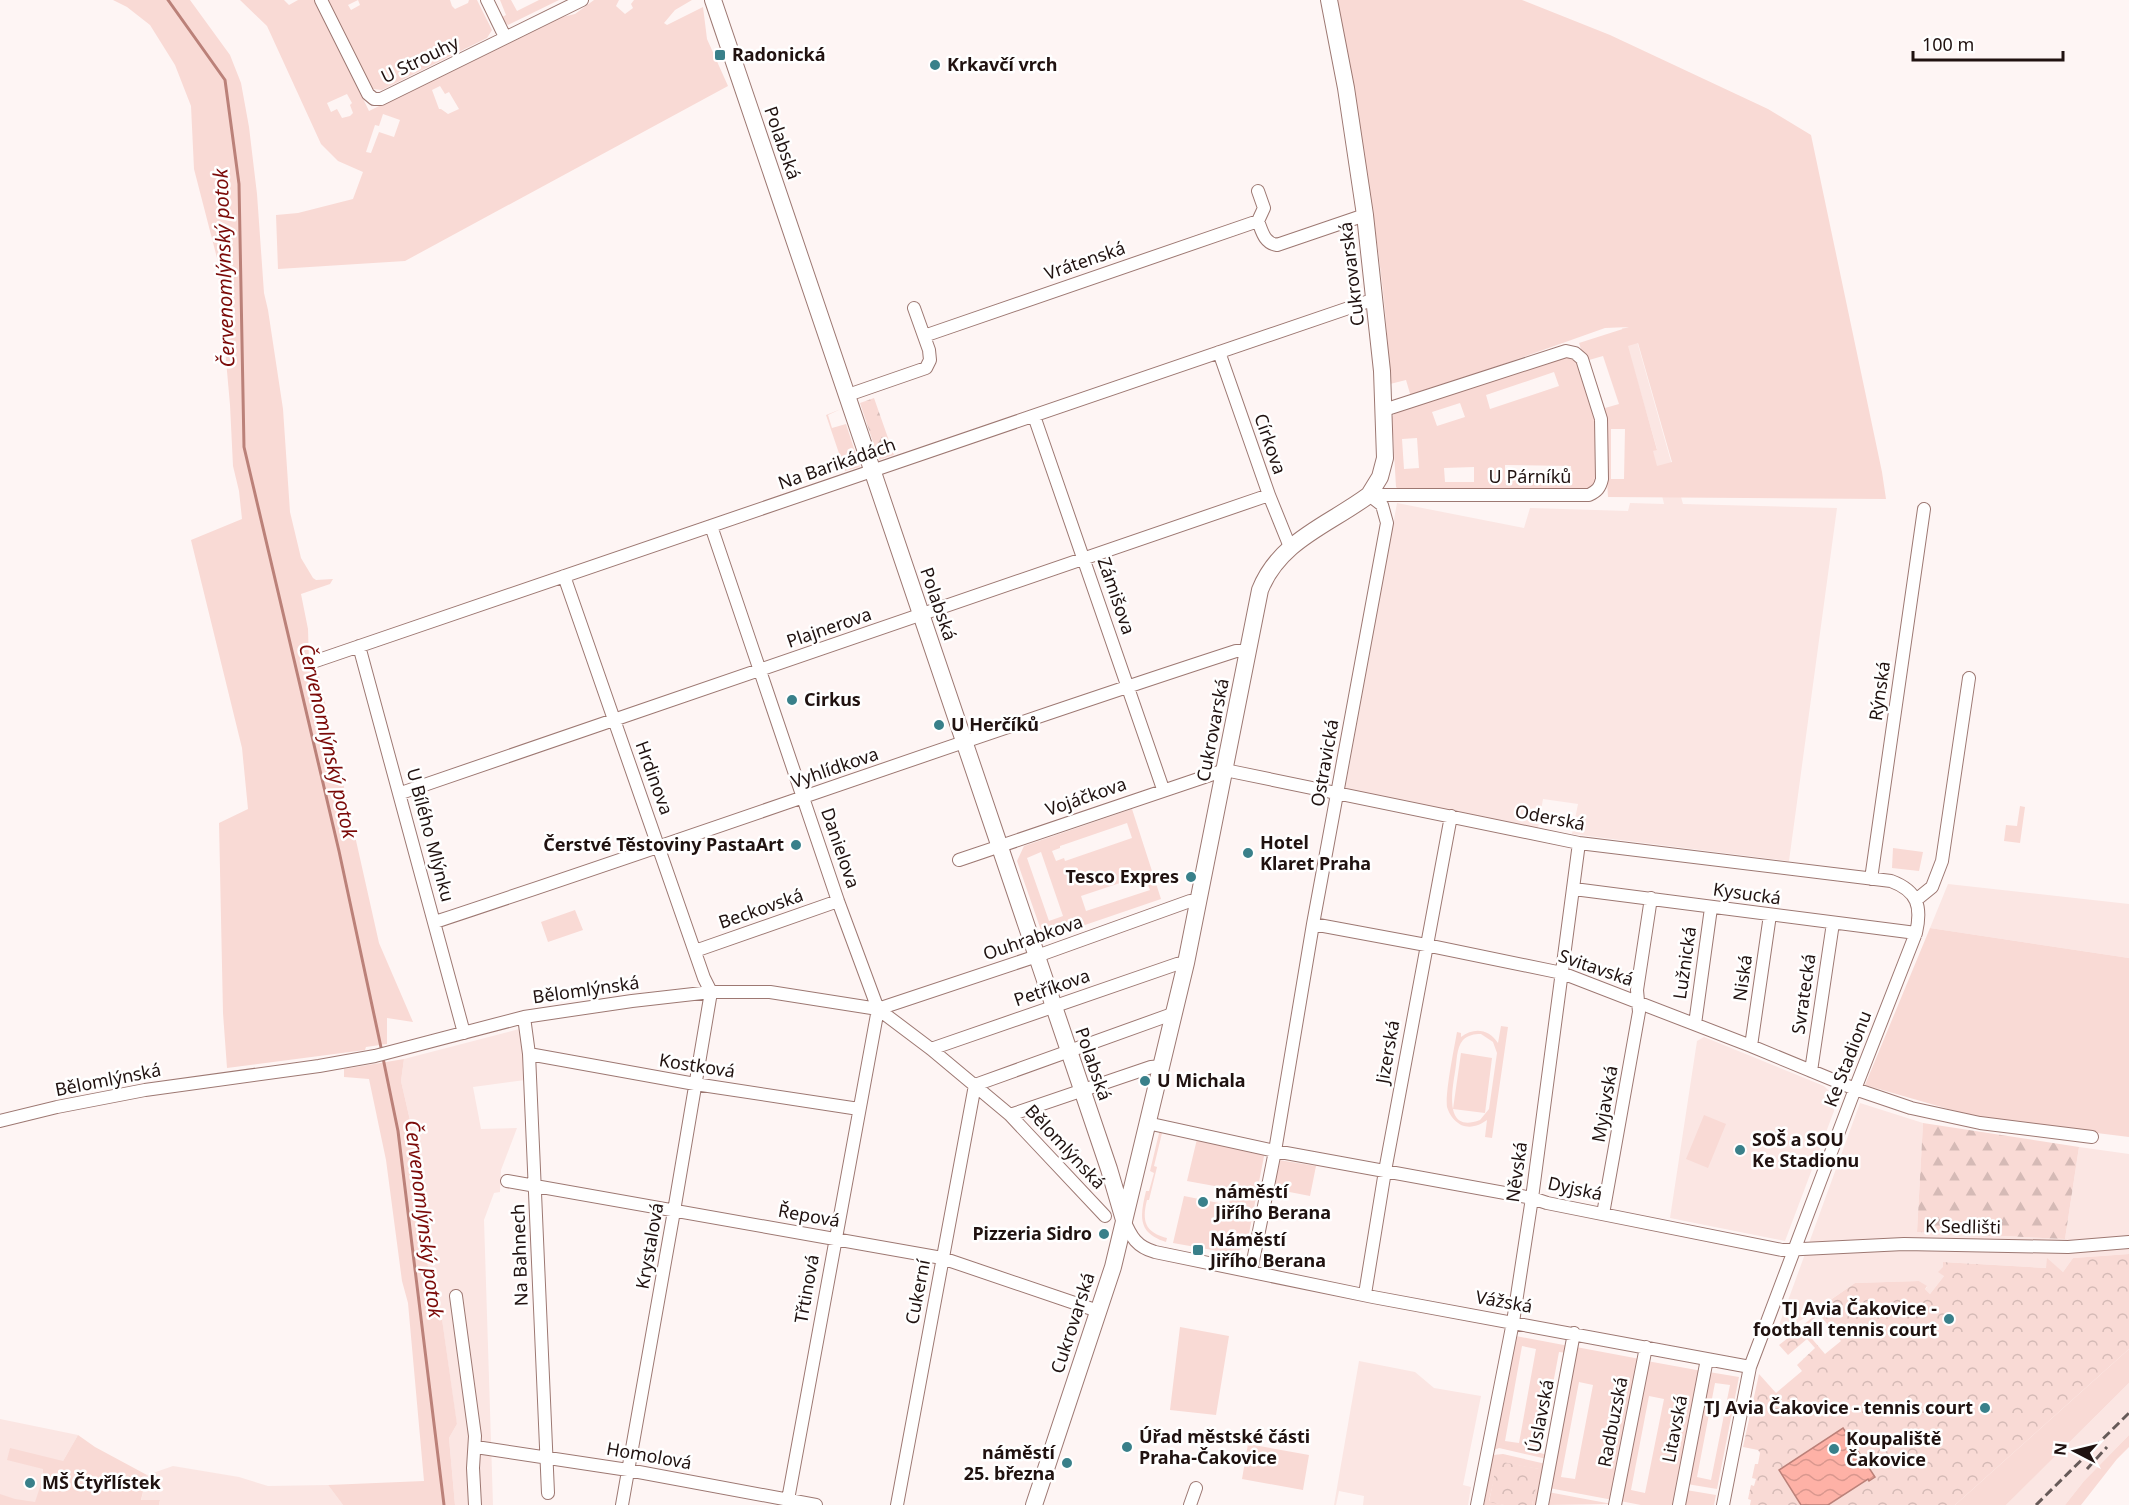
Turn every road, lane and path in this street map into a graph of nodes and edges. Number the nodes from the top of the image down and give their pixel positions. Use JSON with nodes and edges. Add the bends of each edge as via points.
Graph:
{"nodes":[{"id":1,"x":321,"y":0,"type":"edge"},
{"id":2,"x":486,"y":0,"type":"edge"},
{"id":3,"x":582,"y":0,"type":"edge"},
{"id":4,"x":713,"y":0,"type":"edge"},
{"id":5,"x":1329,"y":0,"type":"edge"},
{"id":6,"x":505,"y":37,"type":"junction"},
{"id":7,"x":1258,"y":191,"type":"dead end"},
{"id":8,"x":1365,"y":215,"type":"junction"},
{"id":9,"x":1258,"y":220,"type":"junction"},
{"id":10,"x":1375,"y":299,"type":"junction"},
{"id":11,"x":914,"y":308,"type":"dead end"},
{"id":12,"x":924,"y":336,"type":"junction"},
{"id":13,"x":1219,"y":352,"type":"junction"},
{"id":14,"x":848,"y":395,"type":"junction"},
{"id":15,"x":1384,"y":410,"type":"junction"},
{"id":16,"x":1034,"y":416,"type":"junction"},
{"id":17,"x":873,"y":471,"type":"junction"},
{"id":18,"x":1269,"y":495,"type":"junction"},
{"id":19,"x":1369,"y":495,"type":"junction"},
{"id":20,"x":1924,"y":508,"type":"dead end"},
{"id":21,"x":711,"y":526,"type":"junction"},
{"id":22,"x":1290,"y":547,"type":"junction"},
{"id":23,"x":1084,"y":558,"type":"junction"},
{"id":24,"x":564,"y":576,"type":"junction"},
{"id":25,"x":922,"y":615,"type":"junction"},
{"id":26,"x":359,"y":646,"type":"junction"},
{"id":27,"x":1248,"y":651,"type":"junction"},
{"id":28,"x":310,"y":663,"type":"dead end"},
{"id":29,"x":760,"y":671,"type":"junction"},
{"id":30,"x":1969,"y":678,"type":"dead end"},
{"id":31,"x":1128,"y":686,"type":"junction"},
{"id":32,"x":614,"y":720,"type":"junction"},
{"id":33,"x":965,"y":743,"type":"junction"},
{"id":34,"x":1225,"y":770,"type":"junction"},
{"id":35,"x":1163,"y":789,"type":"junction"},
{"id":36,"x":401,"y":793,"type":"junction"},
{"id":37,"x":1338,"y":793,"type":"junction"},
{"id":38,"x":804,"y":798,"type":"junction"},
{"id":39,"x":1450,"y":816,"type":"junction"},
{"id":40,"x":1579,"y":843,"type":"junction"},
{"id":41,"x":999,"y":846,"type":"junction"},
{"id":42,"x":659,"y":848,"type":"junction"},
{"id":43,"x":959,"y":860,"type":"dead end"},
{"id":44,"x":1872,"y":879,"type":"junction"},
{"id":45,"x":1574,"y":889,"type":"junction"},
{"id":46,"x":1651,"y":898,"type":"junction"},
{"id":47,"x":1916,"y":900,"type":"junction"},
{"id":48,"x":838,"y":901,"type":"junction"},
{"id":49,"x":1199,"y":901,"type":"junction"},
{"id":50,"x":1711,"y":908,"type":"junction"},
{"id":51,"x":1770,"y":915,"type":"junction"},
{"id":52,"x":435,"y":922,"type":"junction"},
{"id":53,"x":1833,"y":923,"type":"junction"},
{"id":54,"x":1313,"y":924,"type":"junction"},
{"id":55,"x":1916,"y":933,"type":"junction"},
{"id":56,"x":1426,"y":945,"type":"junction"},
{"id":57,"x":695,"y":951,"type":"junction"},
{"id":58,"x":1037,"y":956,"type":"junction"},
{"id":59,"x":1186,"y":963,"type":"junction"},
{"id":60,"x":1562,"y":973,"type":"junction"},
{"id":61,"x":711,"y":992,"type":"junction"},
{"id":62,"x":1638,"y":1001,"type":"junction"},
{"id":63,"x":1053,"y":1006,"type":"junction"},
{"id":64,"x":878,"y":1010,"type":"junction"},
{"id":65,"x":1175,"y":1013,"type":"junction"},
{"id":66,"x":524,"y":1017,"type":"junction"},
{"id":67,"x":1695,"y":1024,"type":"junction"},
{"id":68,"x":464,"y":1033,"type":"junction"},
{"id":69,"x":1751,"y":1046,"type":"junction"},
{"id":70,"x":931,"y":1049,"type":"junction"},
{"id":71,"x":1069,"y":1052,"type":"junction"},
{"id":72,"x":530,"y":1054,"type":"junction"},
{"id":73,"x":1162,"y":1066,"type":"junction"},
{"id":74,"x":1811,"y":1071,"type":"junction"},
{"id":75,"x":695,"y":1084,"type":"junction"},
{"id":76,"x":975,"y":1085,"type":"junction"},
{"id":77,"x":1855,"y":1089,"type":"junction"},
{"id":78,"x":1082,"y":1091,"type":"junction"},
{"id":79,"x":859,"y":1109,"type":"junction"},
{"id":80,"x":1010,"y":1115,"type":"junction"},
{"id":81,"x":0,"y":1121,"type":"edge"},
{"id":82,"x":1148,"y":1123,"type":"junction"},
{"id":83,"x":2092,"y":1137,"type":"dead end"},
{"id":84,"x":1275,"y":1151,"type":"junction"},
{"id":85,"x":1385,"y":1171,"type":"junction"},
{"id":86,"x":507,"y":1181,"type":"dead end"},
{"id":87,"x":535,"y":1185,"type":"junction"},
{"id":88,"x":1532,"y":1198,"type":"junction"},
{"id":89,"x":674,"y":1211,"type":"junction"},
{"id":90,"x":1604,"y":1214,"type":"junction"},
{"id":91,"x":1105,"y":1216,"type":"dead end"},
{"id":92,"x":1124,"y":1220,"type":"junction"},
{"id":93,"x":834,"y":1238,"type":"junction"},
{"id":94,"x":2129,"y":1242,"type":"edge"},
{"id":95,"x":1796,"y":1249,"type":"junction"},
{"id":96,"x":942,"y":1258,"type":"junction"},
{"id":97,"x":1251,"y":1271,"type":"junction"},
{"id":98,"x":1365,"y":1294,"type":"junction"},
{"id":99,"x":456,"y":1296,"type":"dead end"},
{"id":100,"x":1098,"y":1311,"type":"junction"},
{"id":101,"x":1513,"y":1322,"type":"junction"},
{"id":102,"x":1575,"y":1334,"type":"junction"},
{"id":103,"x":1646,"y":1347,"type":"junction"},
{"id":104,"x":1707,"y":1359,"type":"junction"},
{"id":105,"x":1750,"y":1367,"type":"junction"},
{"id":106,"x":476,"y":1447,"type":"junction"},
{"id":107,"x":546,"y":1459,"type":"junction"},
{"id":108,"x":628,"y":1470,"type":"junction"},
{"id":109,"x":1196,"y":1488,"type":"dead end"},
{"id":110,"x":548,"y":1493,"type":"dead end"},
{"id":111,"x":788,"y":1502,"type":"edge"},
{"id":112,"x":475,"y":1505,"type":"edge"},
{"id":113,"x":622,"y":1505,"type":"edge"},
{"id":114,"x":816,"y":1505,"type":"edge"},
{"id":115,"x":897,"y":1505,"type":"edge"},
{"id":116,"x":1034,"y":1505,"type":"edge"},
{"id":117,"x":1190,"y":1505,"type":"edge"},
{"id":118,"x":1477,"y":1505,"type":"edge"},
{"id":119,"x":1542,"y":1505,"type":"edge"},
{"id":120,"x":1615,"y":1505,"type":"edge"},
{"id":121,"x":1679,"y":1505,"type":"edge"},
{"id":122,"x":1723,"y":1505,"type":"edge"}],
"edges":[{"from":1,"to":6,"type":"street","name":"U Strouhy","via":[[374,99]]},
{"from":2,"to":6,"type":"street"},
{"from":3,"to":6,"type":"street","name":"U Strouhy"},
{"from":4,"to":14,"type":"street","name":"Polabská"},
{"from":5,"to":8,"type":"street","name":"Cukrovarská"},
{"from":7,"to":9,"type":"street","via":[[1264,208]]},
{"from":8,"to":9,"type":"street","via":[[1277,245],[1266,241]]},
{"from":8,"to":10,"type":"street","name":"Cukrovarská"},
{"from":9,"to":12,"type":"street","name":"Vrátenská"},
{"from":10,"to":13,"type":"street","name":"Na Barikádách"},
{"from":10,"to":15,"type":"street","name":"Cukrovarská"},
{"from":11,"to":12,"type":"street"},
{"from":12,"to":14,"type":"street","via":[[930,360],[926,368]]},
{"from":13,"to":16,"type":"street","name":"Na Barikádách"},
{"from":13,"to":18,"type":"street","name":"Církova"},
{"from":14,"to":17,"type":"street","name":"Polabská"},
{"from":15,"to":19,"type":"street","name":"Cukrovarská","via":[[1384,467]]},
{"from":15,"to":19,"type":"street","name":"U Párníků","via":[[1566,351],[1575,353],[1582,359],[1601,419],[1601,486],[1589,495]]},
{"from":16,"to":17,"type":"street","name":"Na Barikádách"},
{"from":16,"to":23,"type":"street","name":"Zámišova"},
{"from":17,"to":21,"type":"street","name":"Na Barikádách"},
{"from":17,"to":25,"type":"street","name":"Polabská"},
{"from":18,"to":22,"type":"street","name":"Církova"},
{"from":18,"to":23,"type":"street","name":"Plajnerova"},
{"from":19,"to":22,"type":"street","name":"Cukrovarská"},
{"from":19,"to":37,"type":"street","name":"Ostravická","via":[[1382,505],[1387,523]]},
{"from":20,"to":44,"type":"street","name":"Rýnská"},
{"from":21,"to":24,"type":"street","name":"Na Barikádách"},
{"from":21,"to":29,"type":"street","name":"Danielova"},
{"from":22,"to":27,"type":"street","name":"Cukrovarská","via":[[1264,580]]},
{"from":23,"to":25,"type":"street","name":"Plajnerova"},
{"from":23,"to":31,"type":"street","name":"Zámišova"},
{"from":24,"to":26,"type":"street","name":"Na Barikádách"},
{"from":24,"to":32,"type":"street","name":"Hrdinova"},
{"from":25,"to":29,"type":"street","name":"Plajnerova"},
{"from":25,"to":33,"type":"street","name":"Polabská"},
{"from":26,"to":28,"type":"street","name":"Na Barikádách"},
{"from":26,"to":36,"type":"street","name":"U Bílého Mlýnku"},
{"from":27,"to":31,"type":"street","name":"Vyhlídkova","via":[[1236,651]]},
{"from":27,"to":34,"type":"street","name":"Cukrovarská"},
{"from":29,"to":32,"type":"street","name":"Plajnerova"},
{"from":29,"to":38,"type":"street","name":"Danielova"},
{"from":30,"to":47,"type":"street","via":[[1942,861],[1932,887]]},
{"from":31,"to":33,"type":"street","name":"Vyhlídkova"},
{"from":31,"to":35,"type":"street","name":"Zámišova"},
{"from":32,"to":36,"type":"street","name":"Plajnerova"},
{"from":32,"to":42,"type":"street","name":"Hrdinova"},
{"from":33,"to":38,"type":"street","name":"Vyhlídkova"},
{"from":33,"to":41,"type":"street","name":"Polabská"},
{"from":34,"to":35,"type":"street","name":"Vojáčkova"},
{"from":34,"to":37,"type":"street","name":"Oderská"},
{"from":34,"to":49,"type":"street","name":"Cukrovarská"},
{"from":35,"to":41,"type":"street","name":"Vojáčkova"},
{"from":36,"to":52,"type":"street","name":"U Bílého Mlýnku"},
{"from":37,"to":39,"type":"street","name":"Oderská"},
{"from":37,"to":54,"type":"street","name":"Ostravická"},
{"from":38,"to":42,"type":"street","name":"Vyhlídkova"},
{"from":38,"to":48,"type":"street","name":"Danielova"},
{"from":39,"to":40,"type":"street","name":"Oderská"},
{"from":39,"to":56,"type":"street","name":"Jizerská"},
{"from":40,"to":44,"type":"street","name":"Oderská"},
{"from":40,"to":45,"type":"street","name":"Něvská"},
{"from":41,"to":43,"type":"street","name":"Vojáčkova"},
{"from":41,"to":58,"type":"street","name":"Polabská"},
{"from":42,"to":52,"type":"street","name":"Vyhlídkova"},
{"from":42,"to":57,"type":"street","name":"Hrdinova"},
{"from":44,"to":47,"type":"street","via":[[1901,885]]},
{"from":45,"to":46,"type":"street","name":"Kysucká"},
{"from":45,"to":60,"type":"street","name":"Něvská"},
{"from":46,"to":50,"type":"street","name":"Kysucká"},
{"from":46,"to":62,"type":"street","name":"Myjavská"},
{"from":47,"to":55,"type":"street","name":"Ke Stadionu"},
{"from":48,"to":57,"type":"street","name":"Beckovská"},
{"from":48,"to":64,"type":"street","name":"Danielova"},
{"from":49,"to":58,"type":"street","name":"Ouhrabkova"},
{"from":49,"to":59,"type":"street","name":"Cukrovarská"},
{"from":50,"to":51,"type":"street","name":"Kysucká"},
{"from":50,"to":67,"type":"street","name":"Lužnická"},
{"from":51,"to":53,"type":"street","name":"Kysucká"},
{"from":51,"to":69,"type":"street","name":"Niská"},
{"from":52,"to":68,"type":"street","name":"U Bílého Mlýnku"},
{"from":53,"to":55,"type":"street","name":"Kysucká"},
{"from":53,"to":74,"type":"street","name":"Svratecká"},
{"from":54,"to":56,"type":"street","name":"Svitavská"},
{"from":54,"to":84,"type":"street","name":"Ostravická"},
{"from":55,"to":77,"type":"street","name":"Ke Stadionu"},
{"from":56,"to":60,"type":"street","name":"Svitavská"},
{"from":56,"to":85,"type":"street","name":"Jizerská"},
{"from":57,"to":61,"type":"street","name":"Hrdinova"},
{"from":58,"to":63,"type":"street","name":"Polabská"},
{"from":58,"to":64,"type":"street","name":"Ouhrabkova"},
{"from":59,"to":63,"type":"street","name":"Petříkova"},
{"from":59,"to":65,"type":"street","name":"Cukrovarská"},
{"from":60,"to":62,"type":"street","name":"Svitavská"},
{"from":60,"to":88,"type":"street","name":"Něvská"},
{"from":61,"to":64,"type":"street","name":"Bělomlýnská","via":[[770,992]]},
{"from":61,"to":66,"type":"street","name":"Bělomlýnská"},
{"from":61,"to":75,"type":"street","name":"Krystalová"},
{"from":62,"to":67,"type":"street","name":"Svitavská"},
{"from":62,"to":90,"type":"street","name":"Myjavská","via":[[1640,1012]]},
{"from":63,"to":70,"type":"street","name":"Petříkova"},
{"from":63,"to":71,"type":"street","name":"Polabská"},
{"from":64,"to":70,"type":"street","name":"Bělomlýnská"},
{"from":64,"to":79,"type":"street","name":"Třtinová"},
{"from":65,"to":71,"type":"street"},
{"from":65,"to":73,"type":"street","name":"Cukrovarská"},
{"from":66,"to":68,"type":"street","name":"Bělomlýnská"},
{"from":66,"to":72,"type":"street","name":"Na Bahnech"},
{"from":67,"to":69,"type":"street","name":"Svitavská"},
{"from":68,"to":81,"type":"street","name":"Bělomlýnská","via":[[375,1056],[145,1090]]},
{"from":69,"to":74,"type":"street","name":"Svitavská"},
{"from":70,"to":76,"type":"street","name":"Bělomlýnská"},
{"from":71,"to":76,"type":"street"},
{"from":71,"to":78,"type":"street","name":"Polabská"},
{"from":72,"to":75,"type":"street","name":"Kostková"},
{"from":72,"to":87,"type":"street","name":"Na Bahnech"},
{"from":73,"to":78,"type":"street"},
{"from":73,"to":82,"type":"street","name":"Cukrovarská"},
{"from":74,"to":77,"type":"street","name":"Svitavská"},
{"from":75,"to":79,"type":"street","name":"Kostková"},
{"from":75,"to":89,"type":"street","name":"Krystalová"},
{"from":76,"to":80,"type":"street","name":"Bělomlýnská"},
{"from":76,"to":96,"type":"street","name":"Cukerní"},
{"from":77,"to":83,"type":"street","name":"Svitavská","via":[[1911,1108],[1980,1123]]},
{"from":77,"to":95,"type":"street","name":"Ke Stadionu"},
{"from":78,"to":80,"type":"street"},
{"from":78,"to":92,"type":"street","name":"Polabská"},
{"from":79,"to":93,"type":"street","name":"Třtinová"},
{"from":80,"to":91,"type":"street","name":"Bělomlýnská"},
{"from":82,"to":84,"type":"street"},
{"from":82,"to":92,"type":"street","name":"Cukrovarská"},
{"from":84,"to":85,"type":"street","name":"Dyjská"},
{"from":84,"to":97,"type":"street"},
{"from":85,"to":88,"type":"street","name":"Dyjská"},
{"from":85,"to":98,"type":"street","name":"Jizerská"},
{"from":86,"to":87,"type":"street","name":"Řepová"},
{"from":87,"to":89,"type":"street","name":"Řepová"},
{"from":87,"to":107,"type":"street","name":"Na Bahnech"},
{"from":88,"to":90,"type":"street","name":"Dyjská"},
{"from":88,"to":101,"type":"street","name":"Něvská"},
{"from":89,"to":93,"type":"street","name":"Řepová"},
{"from":89,"to":108,"type":"street","name":"Krystalová"},
{"from":90,"to":95,"type":"street","name":"Dyjská","via":[[1782,1250]]},
{"from":92,"to":97,"type":"street","via":[[1134,1240],[1146,1249]]},
{"from":92,"to":100,"type":"street","name":"Cukrovarská"},
{"from":93,"to":96,"type":"street","name":"Řepová"},
{"from":93,"to":111,"type":"street","name":"Třtinová"},
{"from":94,"to":95,"type":"street","name":"K Sedlišti","via":[[2068,1247],[1904,1244]]},
{"from":95,"to":105,"type":"street","name":"Ke Stadionu"},
{"from":96,"to":100,"type":"street","name":"Řepová"},
{"from":96,"to":115,"type":"street","name":"Cukerní"},
{"from":97,"to":98,"type":"street","name":"Vážská"},
{"from":98,"to":101,"type":"street","name":"Vážská"},
{"from":99,"to":106,"type":"street"},
{"from":100,"to":116,"type":"street","name":"Cukrovarská"},
{"from":101,"to":102,"type":"street","name":"Vážská"},
{"from":101,"to":118,"type":"street","name":"Něvská"},
{"from":102,"to":103,"type":"street","name":"Vážská"},
{"from":102,"to":119,"type":"street","name":"Úslavská"},
{"from":103,"to":104,"type":"street","name":"Vážská"},
{"from":103,"to":120,"type":"street","name":"Radbuzská"},
{"from":104,"to":105,"type":"street","name":"Vážská"},
{"from":104,"to":121,"type":"street","name":"Litavská"},
{"from":105,"to":122,"type":"street","name":"Ke Stadionu"},
{"from":106,"to":107,"type":"street","name":"Homolová"},
{"from":106,"to":112,"type":"street"},
{"from":107,"to":108,"type":"street","name":"Homolová"},
{"from":107,"to":110,"type":"street","name":"Na Bahnech"},
{"from":108,"to":111,"type":"street","name":"Homolová"},
{"from":108,"to":113,"type":"street","name":"Krystalová"},
{"from":109,"to":117,"type":"street"},
{"from":111,"to":114,"type":"street","name":"Homolová"}]}
